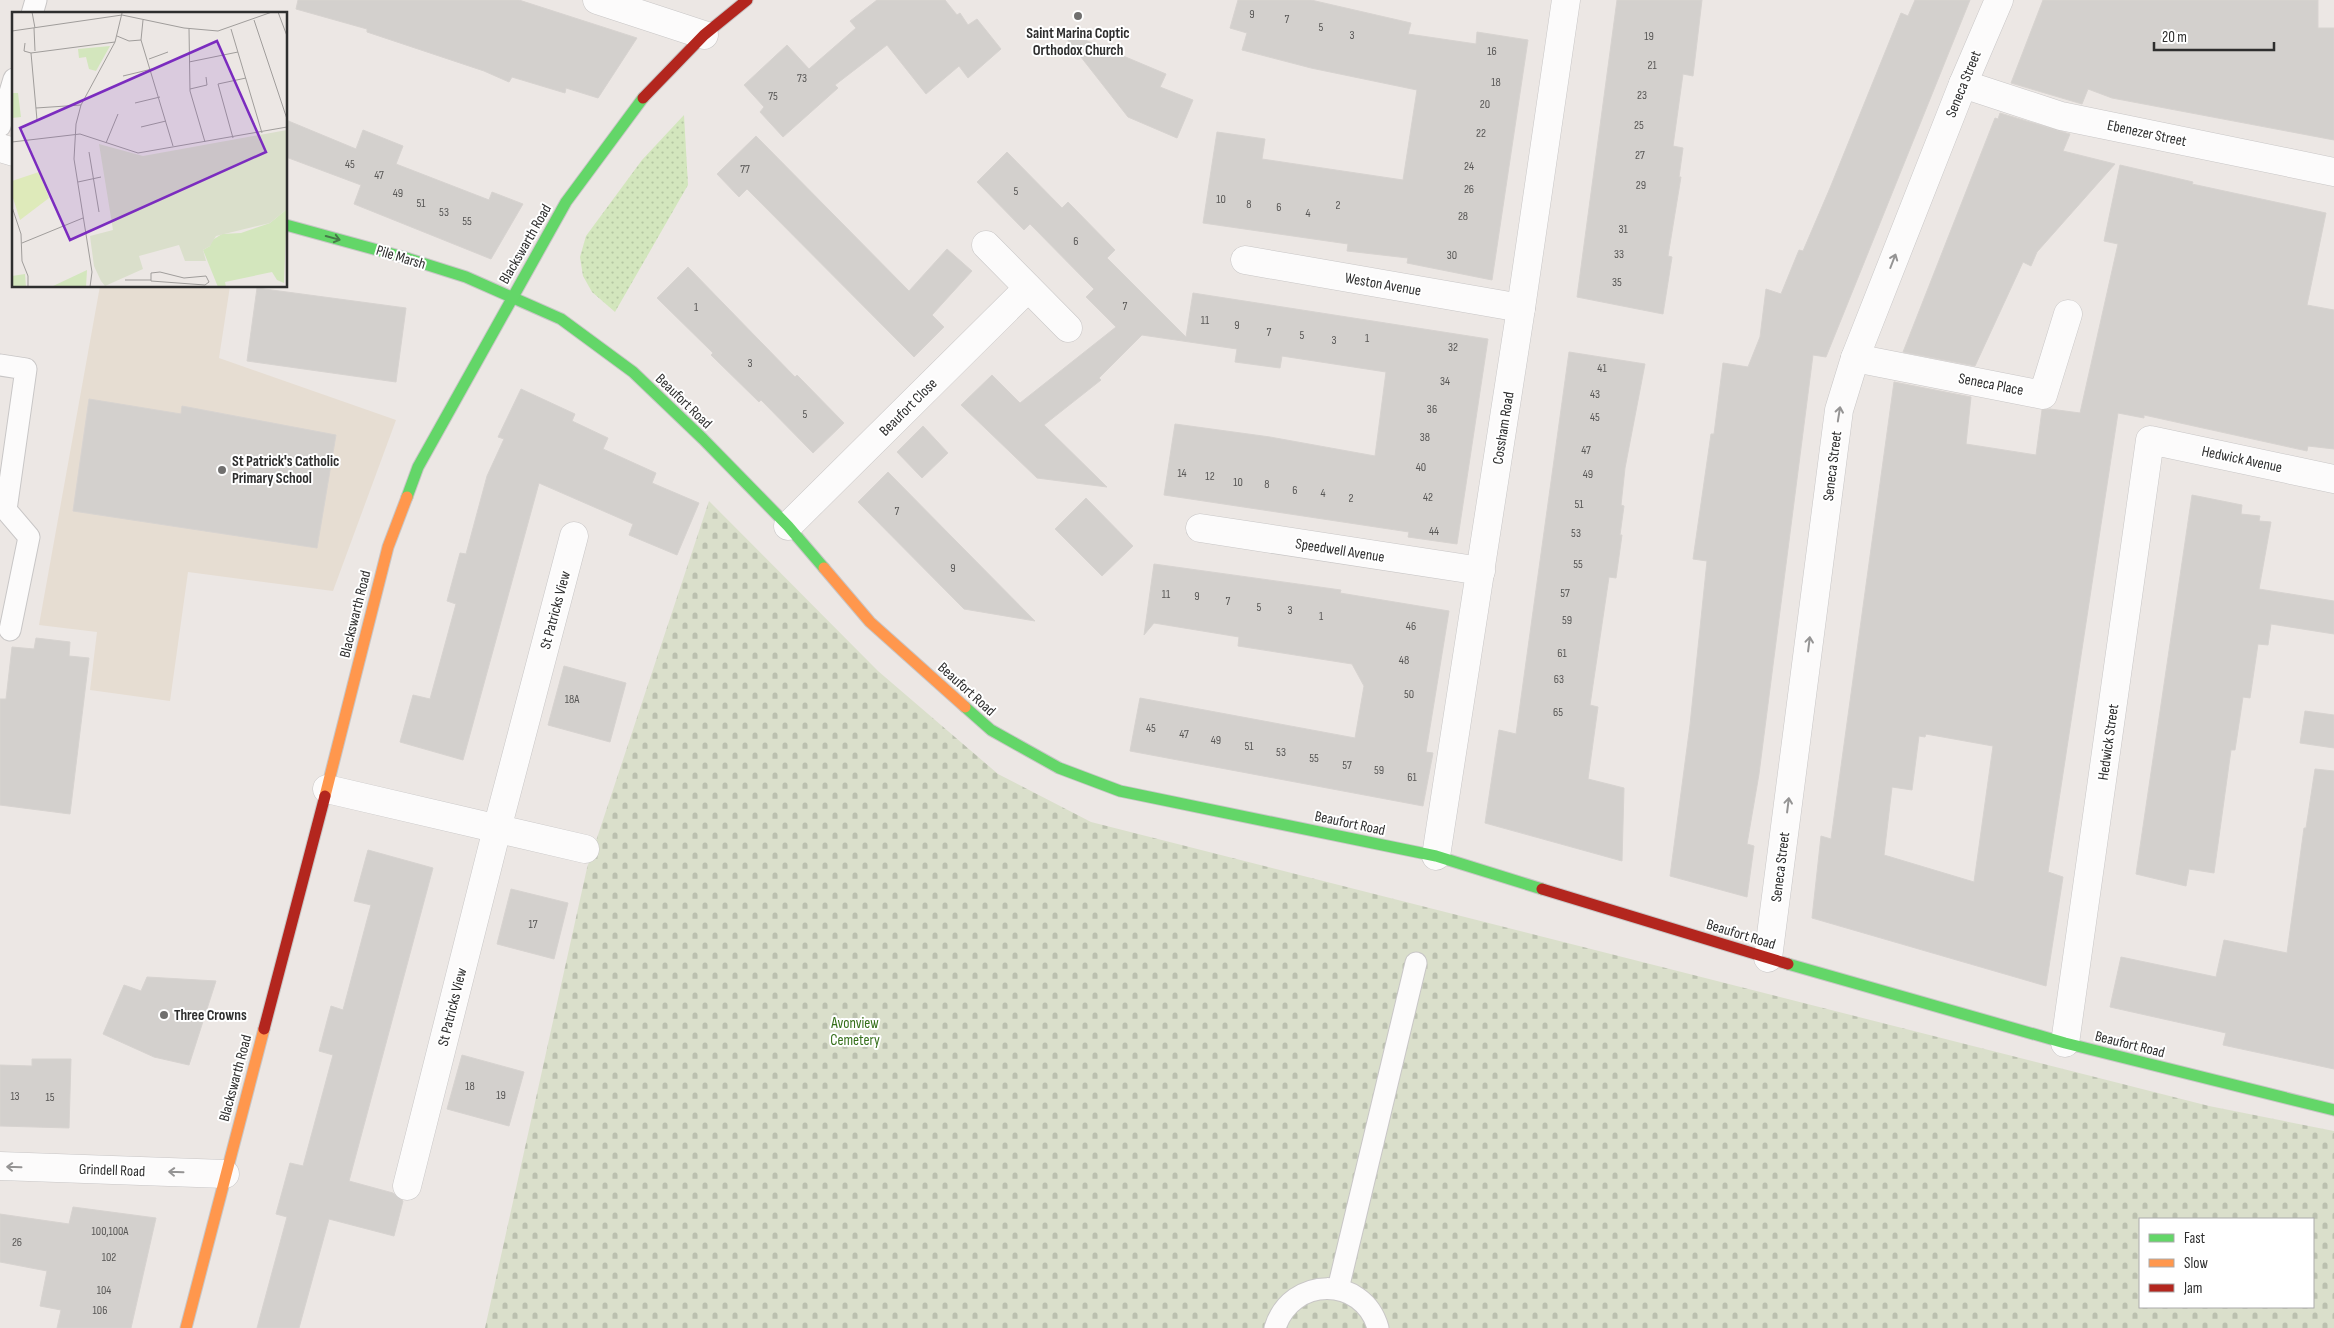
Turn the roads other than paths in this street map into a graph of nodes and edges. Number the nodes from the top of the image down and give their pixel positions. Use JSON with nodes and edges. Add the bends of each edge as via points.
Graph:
{"nodes":[{"id":1,"x":597,"y":0,"type":"edge"},
{"id":2,"x":747,"y":0,"type":"edge"},
{"id":3,"x":1566,"y":0,"type":"edge"},
{"id":4,"x":1999,"y":0,"type":"edge"},
{"id":5,"x":704,"y":35,"type":"junction"},
{"id":6,"x":1962,"y":84,"type":"junction"},
{"id":7,"x":12,"y":86,"type":"edge"},
{"id":8,"x":0,"y":126,"type":"edge"},
{"id":9,"x":2334,"y":172,"type":"edge"},
{"id":10,"x":288,"y":226,"type":"edge"},
{"id":11,"x":986,"y":245,"type":"dead end"},
{"id":12,"x":1245,"y":260,"type":"dead end"},
{"id":13,"x":1028,"y":288,"type":"junction"},
{"id":14,"x":513,"y":296,"type":"junction"},
{"id":15,"x":1521,"y":308,"type":"junction"},
{"id":16,"x":2068,"y":314,"type":"dead end"},
{"id":17,"x":1068,"y":328,"type":"dead end"},
{"id":18,"x":1855,"y":358,"type":"junction"},
{"id":19,"x":0,"y":365,"type":"edge"},
{"id":20,"x":2150,"y":440,"type":"joint"},
{"id":21,"x":2334,"y":479,"type":"edge"},
{"id":22,"x":788,"y":526,"type":"junction"},
{"id":23,"x":1200,"y":528,"type":"dead end"},
{"id":24,"x":574,"y":536,"type":"dead end"},
{"id":25,"x":1481,"y":572,"type":"junction"},
{"id":26,"x":10,"y":630,"type":"dead end"},
{"id":27,"x":327,"y":788,"type":"junction"},
{"id":28,"x":496,"y":829,"type":"junction"},
{"id":29,"x":585,"y":849,"type":"dead end"},
{"id":30,"x":1436,"y":856,"type":"junction"},
{"id":31,"x":1768,"y":958,"type":"junction"},
{"id":32,"x":1416,"y":963,"type":"dead end"},
{"id":33,"x":2065,"y":1043,"type":"junction"},
{"id":34,"x":2334,"y":1110,"type":"edge"},
{"id":35,"x":0,"y":1166,"type":"edge"},
{"id":36,"x":225,"y":1174,"type":"junction"},
{"id":37,"x":407,"y":1186,"type":"dead end"},
{"id":38,"x":1338,"y":1289,"type":"junction"},
{"id":39,"x":186,"y":1328,"type":"edge"},
{"id":40,"x":1275,"y":1328,"type":"edge"},
{"id":41,"x":1378,"y":1328,"type":"edge"}],
"edges":[{"from":1,"to":5,"type":"street"},
{"from":2,"to":5,"type":"street","name":"Blackswarth Road"},
{"from":3,"to":15,"type":"street","name":"Cossham Road"},
{"from":4,"to":6,"type":"street","name":"Seneca Street"},
{"from":5,"to":14,"type":"street","name":"Blackswarth Road","via":[[634,108],[566,202]]},
{"from":6,"to":9,"type":"street","name":"Ebenezer Street","via":[[2061,116]]},
{"from":18,"to":6,"type":"street","name":"Seneca Street","one_way":true},
{"from":7,"to":8,"type":"lane"},
{"from":10,"to":14,"type":"street","name":"Pile Marsh","one_way":true,"via":[[403,256]]},
{"from":11,"to":13,"type":"street"},
{"from":12,"to":15,"type":"street","name":"Weston Avenue"},
{"from":13,"to":17,"type":"street"},
{"from":13,"to":22,"type":"street","name":"Beaufort Close"},
{"from":14,"to":22,"type":"street","name":"Beaufort Road","via":[[561,319],[633,372]]},
{"from":14,"to":27,"type":"street","name":"Blackswarth Road","via":[[418,467],[388,547]]},
{"from":15,"to":25,"type":"street","name":"Cossham Road"},
{"from":16,"to":18,"type":"street","name":"Seneca Place","via":[[2043,394]]},
{"from":31,"to":18,"type":"street","name":"Seneca Street","one_way":true,"via":[[1839,410]]},
{"from":19,"to":26,"type":"lane","via":[[26,368],[6,510],[29,537]]},
{"from":20,"to":21,"type":"street","name":"Hedwick Avenue"},
{"from":20,"to":33,"type":"street","name":"Hedwick Street"},
{"from":22,"to":30,"type":"street","name":"Beaufort Road","via":[[877,628],[991,730],[1058,768],[1120,790]]},
{"from":23,"to":25,"type":"street","name":"Speedwell Avenue"},
{"from":24,"to":28,"type":"street","name":"St Patricks View"},
{"from":25,"to":30,"type":"street","name":"Cossham Road"},
{"from":27,"to":28,"type":"street"},
{"from":27,"to":36,"type":"street","name":"Blackswarth Road"},
{"from":28,"to":29,"type":"street"},
{"from":28,"to":37,"type":"street","name":"St Patricks View"},
{"from":30,"to":31,"type":"street","name":"Beaufort Road"},
{"from":31,"to":33,"type":"street","name":"Beaufort Road"},
{"from":32,"to":38,"type":"lane"},
{"from":33,"to":34,"type":"street","name":"Beaufort Road"},
{"from":36,"to":35,"type":"street","name":"Grindell Road","one_way":true},
{"from":36,"to":39,"type":"street","name":"Blackswarth Road"},
{"from":38,"to":40,"type":"lane","via":[[1320,1288],[1303,1293],[1289,1303]]},
{"from":38,"to":41,"type":"lane","via":[[1359,1299],[1374,1317]]}]}
